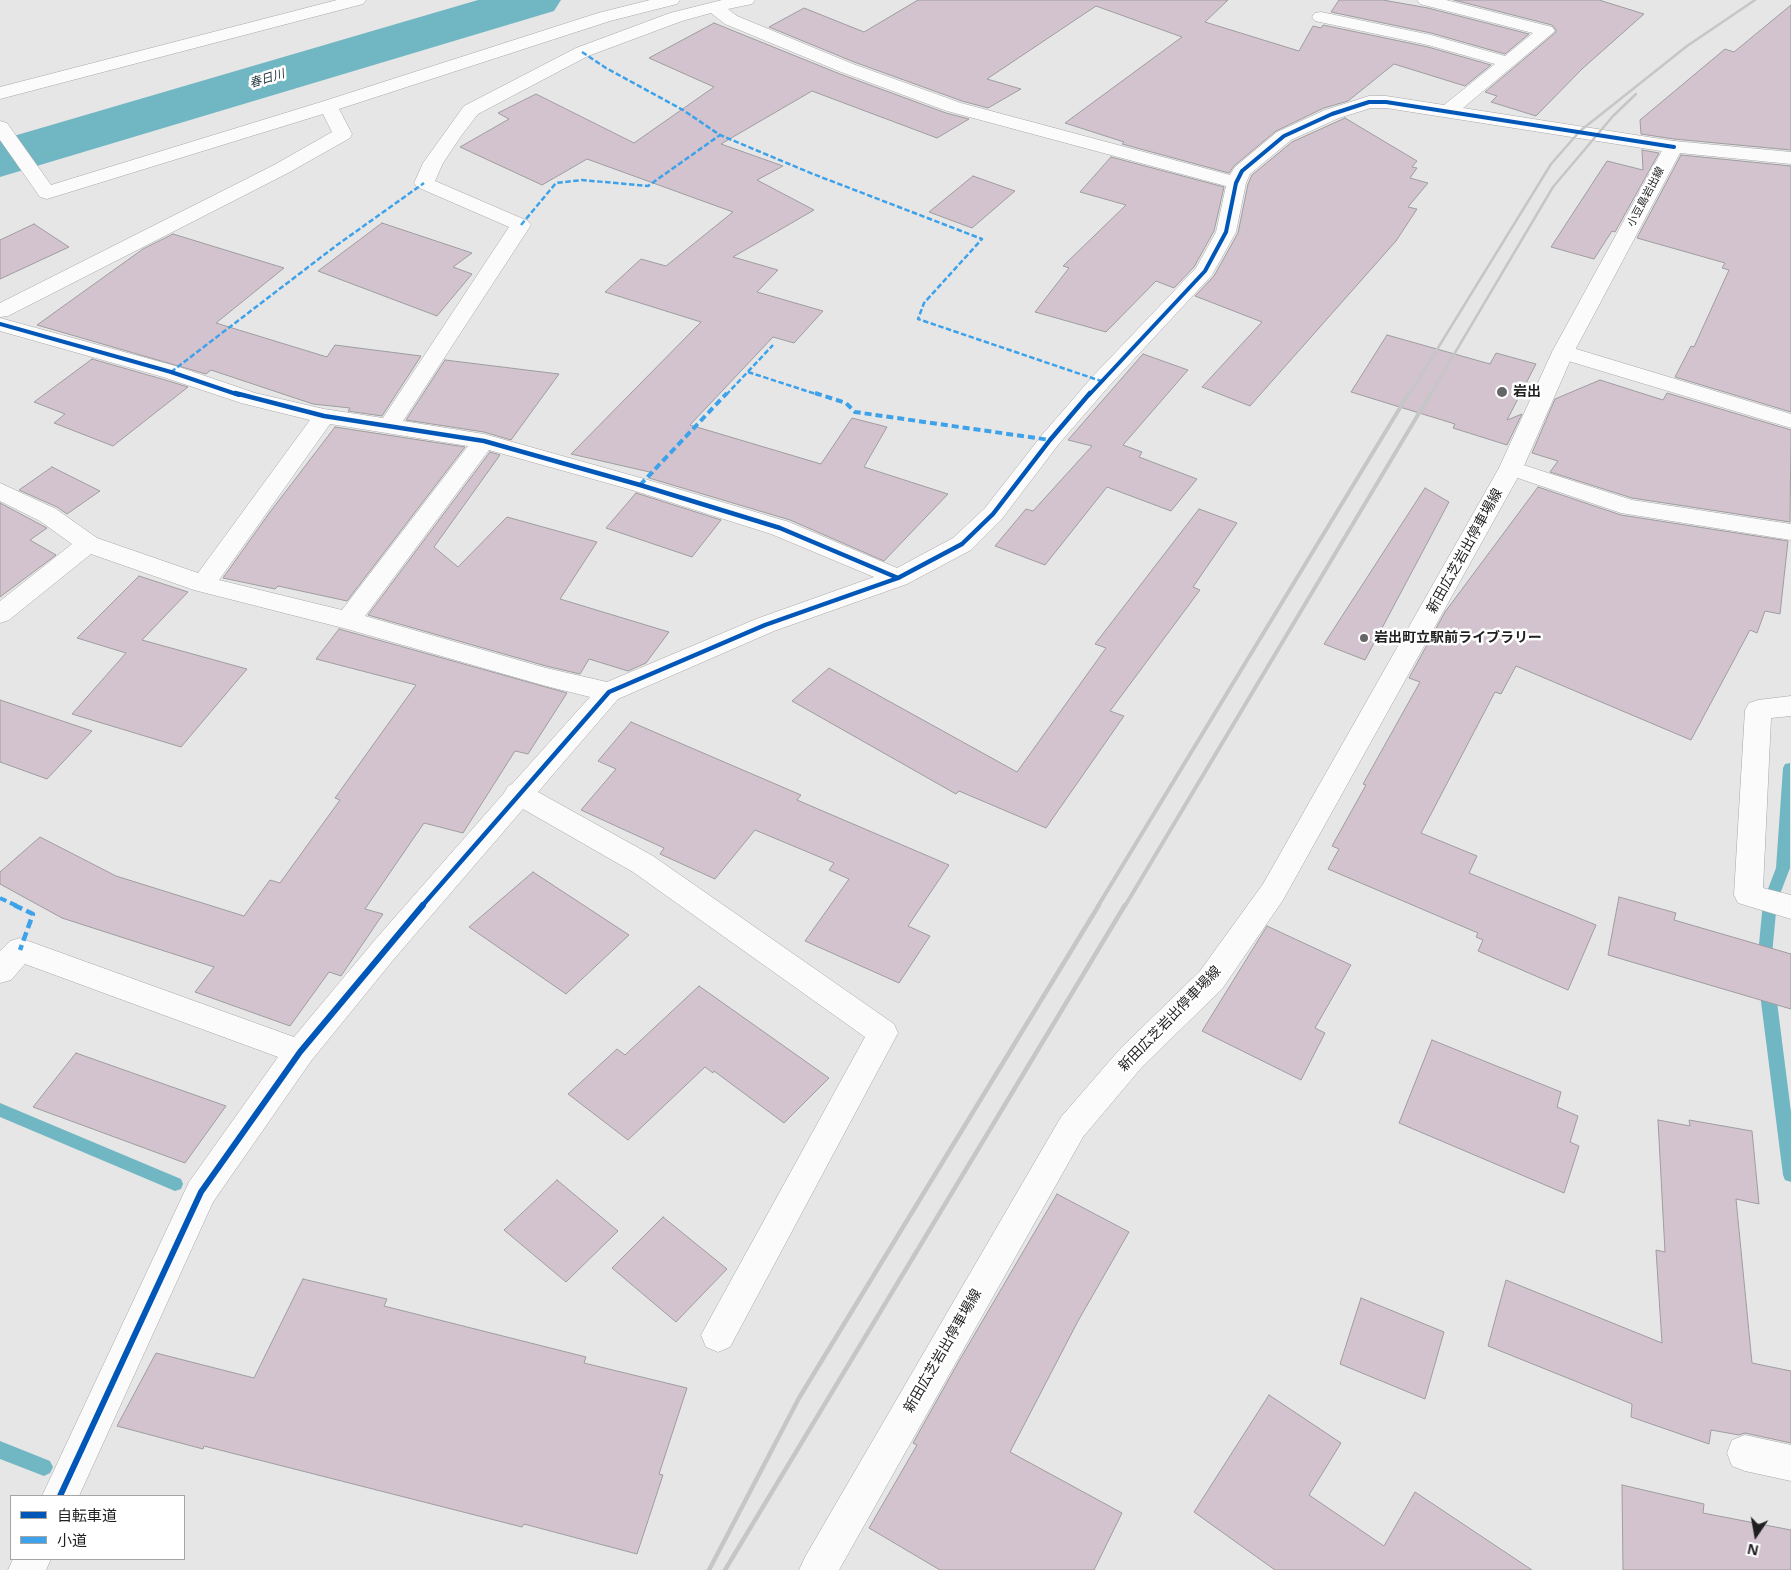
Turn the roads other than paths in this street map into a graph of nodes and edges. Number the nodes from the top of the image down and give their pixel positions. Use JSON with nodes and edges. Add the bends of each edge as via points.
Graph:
{"nodes":[{"id":1,"x":357,"y":0,"type":"edge"},
{"id":2,"x":671,"y":0,"type":"edge"},
{"id":3,"x":746,"y":0,"type":"edge"},
{"id":4,"x":1426,"y":0,"type":"edge"},
{"id":5,"x":714,"y":7,"type":"junction"},
{"id":6,"x":1321,"y":17,"type":"dead end"},
{"id":7,"x":1508,"y":62,"type":"junction"},
{"id":8,"x":0,"y":93,"type":"edge"},
{"id":9,"x":328,"y":106,"type":"junction"},
{"id":10,"x":1449,"y":111,"type":"junction"},
{"id":11,"x":0,"y":127,"type":"edge"},
{"id":12,"x":1674,"y":147,"type":"junction"},
{"id":13,"x":1791,"y":158,"type":"edge"},
{"id":14,"x":1236,"y":182,"type":"junction"},
{"id":15,"x":0,"y":311,"type":"edge"},
{"id":16,"x":0,"y":324,"type":"edge"},
{"id":17,"x":1563,"y":352,"type":"junction"},
{"id":18,"x":324,"y":416,"type":"junction"},
{"id":19,"x":1791,"y":421,"type":"edge"},
{"id":20,"x":389,"y":426,"type":"junction"},
{"id":21,"x":484,"y":441,"type":"junction"},
{"id":22,"x":1511,"y":468,"type":"junction"},
{"id":23,"x":0,"y":491,"type":"edge"},
{"id":24,"x":1791,"y":532,"type":"edge"},
{"id":25,"x":88,"y":544,"type":"junction"},
{"id":26,"x":898,"y":578,"type":"junction"},
{"id":27,"x":203,"y":584,"type":"junction"},
{"id":28,"x":0,"y":614,"type":"edge"},
{"id":29,"x":348,"y":620,"type":"junction"},
{"id":30,"x":608,"y":692,"type":"junction"},
{"id":31,"x":1791,"y":706,"type":"edge"},
{"id":32,"x":518,"y":794,"type":"junction"},
{"id":33,"x":1791,"y":907,"type":"edge"},
{"id":34,"x":0,"y":972,"type":"edge"},
{"id":35,"x":300,"y":1052,"type":"junction"},
{"id":36,"x":718,"y":1335,"type":"dead end"},
{"id":37,"x":1745,"y":1453,"type":"dead end"},
{"id":38,"x":1791,"y":1463,"type":"edge"},
{"id":39,"x":60,"y":1495,"type":"edge"},
{"id":40,"x":818,"y":1570,"type":"edge"}],
"edges":[{"from":1,"to":8,"type":"street"},
{"from":2,"to":9,"type":"street","via":[[604,17]]},
{"from":3,"to":5,"type":"street"},
{"from":4,"to":7,"type":"street","via":[[1546,31]]},
{"from":5,"to":14,"type":"street","via":[[731,20],[954,108]]},
{"from":5,"to":20,"type":"street","via":[[676,17],[582,52],[471,110],[453,133],[424,183],[521,225]]},
{"from":6,"to":7,"type":"street","via":[[1431,40]]},
{"from":7,"to":10,"type":"street"},
{"from":9,"to":11,"type":"street","via":[[47,193]]},
{"from":9,"to":15,"type":"street","via":[[343,134]]},
{"from":10,"to":12,"type":"street"},
{"from":10,"to":14,"type":"street","via":[[1369,102],[1332,114],[1284,136],[1242,171]]},
{"from":12,"to":13,"type":"street"},
{"from":12,"to":17,"type":"street","name":"小豆島岩出線"},
{"from":14,"to":26,"type":"street","via":[[1226,232],[1204,271],[1050,440],[993,514],[962,544]]},
{"from":16,"to":18,"type":"street","via":[[171,372],[249,398]]},
{"from":17,"to":19,"type":"street"},
{"from":17,"to":22,"type":"street","name":"新田広芝岩出停車場線"},
{"from":18,"to":20,"type":"street"},
{"from":18,"to":27,"type":"street"},
{"from":20,"to":21,"type":"street"},
{"from":21,"to":26,"type":"street","via":[[780,528]]},
{"from":21,"to":29,"type":"street"},
{"from":22,"to":24,"type":"street","via":[[1628,507]]},
{"from":22,"to":40,"type":"street","name":"新田広芝岩出停車場線","via":[[1273,892],[1211,980],[1131,1058],[1072,1127]]},
{"from":23,"to":25,"type":"street","via":[[48,514]]},
{"from":25,"to":27,"type":"street"},
{"from":25,"to":28,"type":"street"},
{"from":26,"to":30,"type":"street","via":[[765,625]]},
{"from":27,"to":29,"type":"street"},
{"from":29,"to":30,"type":"street"},
{"from":30,"to":32,"type":"street"},
{"from":31,"to":33,"type":"street","via":[[1758,710],[1748,895]]},
{"from":32,"to":35,"type":"street"},
{"from":32,"to":36,"type":"street","via":[[643,864],[883,1033]]},
{"from":34,"to":35,"type":"street","via":[[20,950]]},
{"from":35,"to":39,"type":"street","via":[[201,1192]]},
{"from":37,"to":38,"type":"street"}]}
